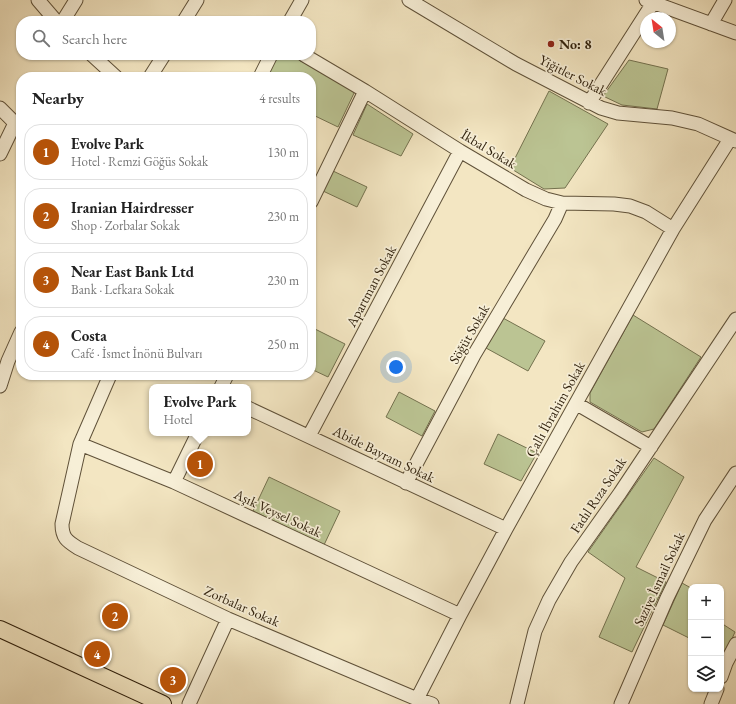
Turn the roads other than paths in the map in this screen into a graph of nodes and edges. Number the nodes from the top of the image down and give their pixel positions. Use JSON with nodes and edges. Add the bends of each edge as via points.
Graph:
{"nodes":[{"id":1,"x":38,"y":0,"type":"edge"},
{"id":2,"x":76,"y":0,"type":"edge"},
{"id":3,"x":197,"y":0,"type":"edge"},
{"id":4,"x":302,"y":0,"type":"edge"},
{"id":5,"x":409,"y":0,"type":"edge"},
{"id":6,"x":724,"y":0,"type":"edge"},
{"id":7,"x":650,"y":1,"type":"edge"},
{"id":8,"x":52,"y":16,"type":"edge"},
{"id":9,"x":66,"y":16,"type":"edge"},
{"id":10,"x":187,"y":16,"type":"edge"},
{"id":11,"x":293,"y":16,"type":"edge"},
{"id":12,"x":711,"y":24,"type":"junction"},
{"id":13,"x":736,"y":32,"type":"edge"},
{"id":14,"x":97,"y":60,"type":"edge"},
{"id":15,"x":161,"y":60,"type":"edge"},
{"id":16,"x":268,"y":60,"type":"edge"},
{"id":17,"x":312,"y":60,"type":"edge"},
{"id":18,"x":111,"y":72,"type":"edge"},
{"id":19,"x":153,"y":72,"type":"edge"},
{"id":20,"x":262,"y":72,"type":"edge"},
{"id":21,"x":365,"y":91,"type":"junction"},
{"id":22,"x":589,"y":103,"type":"junction"},
{"id":23,"x":0,"y":108,"type":"edge"},
{"id":24,"x":16,"y":124,"type":"edge"},
{"id":25,"x":16,"y":129,"type":"edge"},
{"id":26,"x":733,"y":140,"type":"edge"},
{"id":27,"x":460,"y":151,"type":"junction"},
{"id":28,"x":0,"y":154,"type":"edge"},
{"id":29,"x":316,"y":192,"type":"edge"},
{"id":30,"x":562,"y":203,"type":"junction"},
{"id":31,"x":673,"y":229,"type":"junction"},
{"id":32,"x":736,"y":319,"type":"edge"},
{"id":33,"x":16,"y":344,"type":"edge"},
{"id":34,"x":108,"y":380,"type":"edge"},
{"id":35,"x":0,"y":386,"type":"edge"},
{"id":36,"x":577,"y":404,"type":"junction"},
{"id":37,"x":251,"y":409,"type":"edge"},
{"id":38,"x":197,"y":436,"type":"edge"},
{"id":39,"x":309,"y":436,"type":"junction"},
{"id":40,"x":80,"y":444,"type":"junction"},
{"id":41,"x":651,"y":447,"type":"junction"},
{"id":42,"x":736,"y":473,"type":"edge"},
{"id":43,"x":174,"y":482,"type":"junction"},
{"id":44,"x":406,"y":483,"type":"junction"},
{"id":45,"x":506,"y":530,"type":"junction"},
{"id":46,"x":460,"y":615,"type":"junction"},
{"id":47,"x":228,"y":619,"type":"junction"},
{"id":48,"x":0,"y":629,"type":"edge"},
{"id":49,"x":736,"y":644,"type":"edge"},
{"id":50,"x":731,"y":666,"type":"edge"},
{"id":51,"x":724,"y":674,"type":"edge"},
{"id":52,"x":716,"y":692,"type":"edge"},
{"id":53,"x":417,"y":699,"type":"junction"},
{"id":54,"x":163,"y":704,"type":"edge"},
{"id":55,"x":189,"y":704,"type":"edge"},
{"id":56,"x":432,"y":704,"type":"edge"},
{"id":57,"x":517,"y":704,"type":"edge"},
{"id":58,"x":621,"y":704,"type":"edge"},
{"id":59,"x":711,"y":704,"type":"edge"}],
"edges":[{"from":1,"to":8,"type":"street"},
{"from":2,"to":9,"type":"street"},
{"from":3,"to":10,"type":"street"},
{"from":4,"to":11,"type":"street"},
{"from":5,"to":22,"type":"street","name":"Yiğitler Sokak","via":[[516,64]]},
{"from":6,"to":12,"type":"street"},
{"from":7,"to":12,"type":"street"},
{"from":7,"to":22,"type":"street"},
{"from":12,"to":13,"type":"street"},
{"from":14,"to":18,"type":"street"},
{"from":15,"to":19,"type":"street"},
{"from":16,"to":20,"type":"street"},
{"from":17,"to":21,"type":"street","name":"İkbal Sokak"},
{"from":21,"to":27,"type":"street","name":"İkbal Sokak"},
{"from":21,"to":29,"type":"street"},
{"from":22,"to":26,"type":"street","name":"Yiğitler Sokak","via":[[618,113],[672,118],[698,124]]},
{"from":23,"to":24,"type":"street"},
{"from":25,"to":28,"type":"street"},
{"from":26,"to":31,"type":"street","name":"Çallı İbrahim Sokak"},
{"from":27,"to":30,"type":"street","name":"İkbal Sokak","via":[[526,190]]},
{"from":27,"to":39,"type":"street","name":"Apartman Sokak"},
{"from":30,"to":31,"type":"street","name":"İkbal Sokak","via":[[630,206],[646,212]]},
{"from":30,"to":44,"type":"street","name":"Söğüt Sokak","via":[[474,355]]},
{"from":31,"to":36,"type":"street","name":"Çallı İbrahim Sokak"},
{"from":32,"to":41,"type":"street","name":"Fadıl Rıza Sokak"},
{"from":33,"to":35,"type":"street"},
{"from":34,"to":40,"type":"street"},
{"from":36,"to":41,"type":"street"},
{"from":36,"to":45,"type":"street","name":"Çallı İbrahim Sokak"},
{"from":37,"to":39,"type":"street","name":"Abide Bayram Sokak"},
{"from":38,"to":43,"type":"street"},
{"from":39,"to":44,"type":"street","name":"Abide Bayram Sokak"},
{"from":40,"to":43,"type":"street","name":"Aşık Veysel Sokak"},
{"from":40,"to":47,"type":"street","name":"Zorbalar Sokak","via":[[62,524],[62,531],[68,541]]},
{"from":41,"to":57,"type":"street","name":"Fadıl Rıza Sokak","via":[[571,562],[549,600],[536,631]]},
{"from":42,"to":58,"type":"street","name":"Saziye İsmail Sokak","via":[[705,520],[667,598]]},
{"from":43,"to":46,"type":"street","name":"Aşık Veysel Sokak"},
{"from":44,"to":45,"type":"street","name":"Abide Bayram Sokak"},
{"from":45,"to":46,"type":"street","name":"Çallı İbrahim Sokak"},
{"from":46,"to":53,"type":"street","name":"Çallı İbrahim Sokak"},
{"from":47,"to":53,"type":"street","name":"Zorbalar Sokak"},
{"from":47,"to":55,"type":"street"},
{"from":48,"to":54,"type":"main road"},
{"from":49,"to":50,"type":"street"},
{"from":50,"to":51,"type":"street"},
{"from":52,"to":59,"type":"street"},
{"from":53,"to":56,"type":"street","name":"Zorbalar Sokak"}]}
